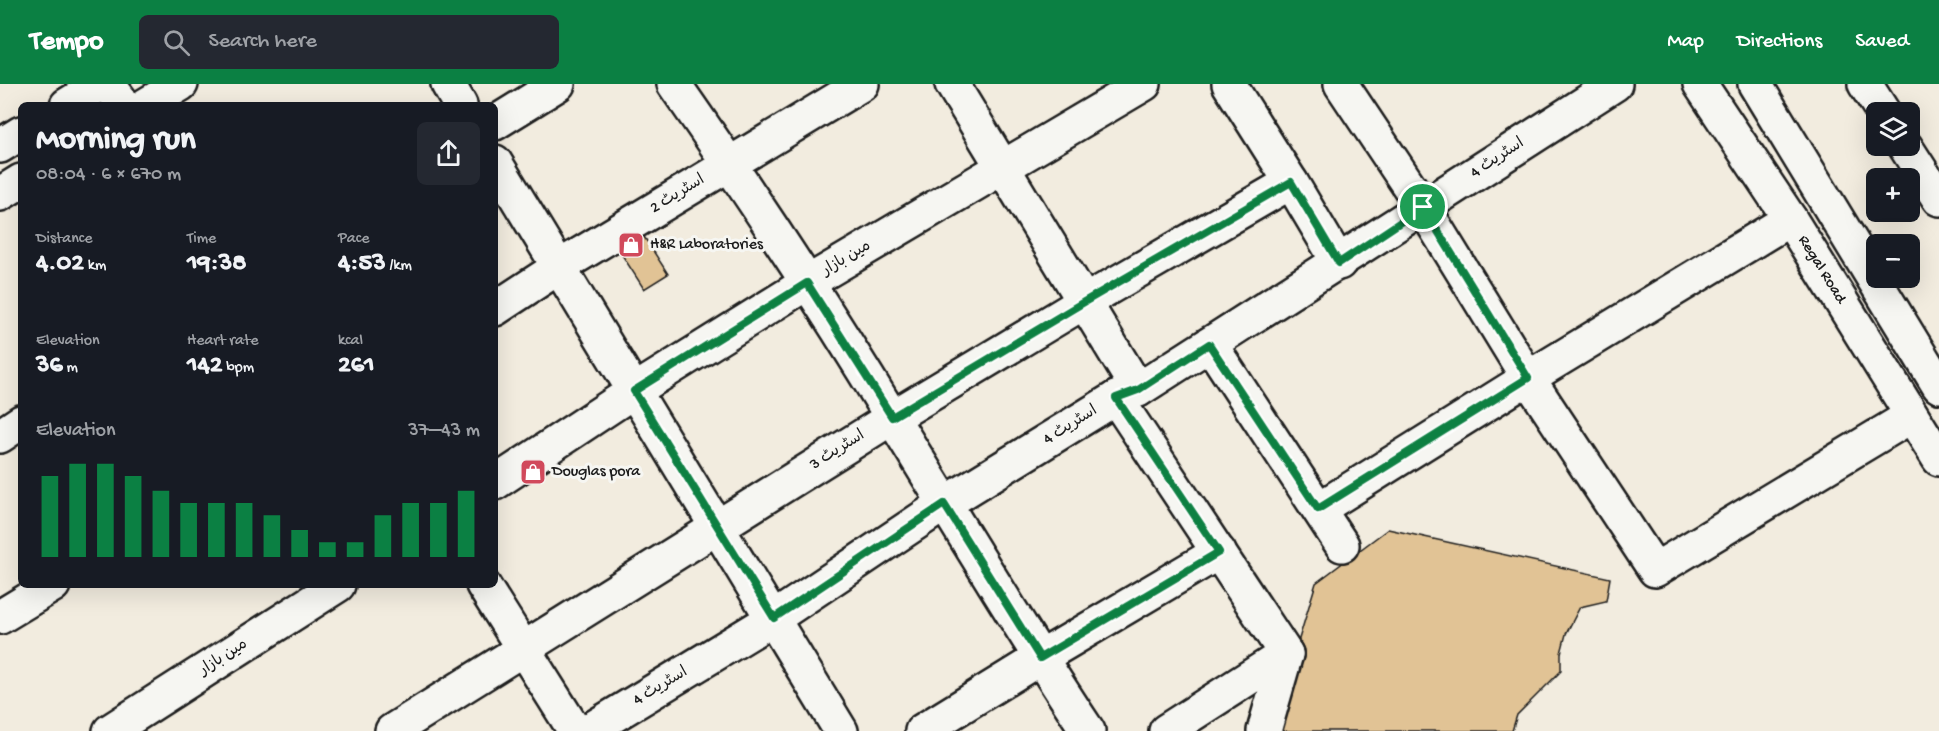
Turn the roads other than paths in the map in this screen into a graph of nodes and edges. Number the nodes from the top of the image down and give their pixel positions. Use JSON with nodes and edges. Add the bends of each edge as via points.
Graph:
{"nodes":[{"id":1,"x":101,"y":84,"type":"edge"},
{"id":2,"x":108,"y":84,"type":"edge"},
{"id":3,"x":448,"y":84,"type":"edge"},
{"id":4,"x":558,"y":84,"type":"edge"},
{"id":5,"x":674,"y":84,"type":"edge"},
{"id":6,"x":862,"y":84,"type":"edge"},
{"id":7,"x":951,"y":84,"type":"edge"},
{"id":8,"x":1144,"y":84,"type":"edge"},
{"id":9,"x":1228,"y":84,"type":"edge"},
{"id":10,"x":1341,"y":84,"type":"edge"},
{"id":11,"x":1615,"y":84,"type":"edge"},
{"id":12,"x":1700,"y":84,"type":"edge"},
{"id":13,"x":1755,"y":84,"type":"edge"},
{"id":14,"x":1865,"y":84,"type":"edge"},
{"id":15,"x":72,"y":102,"type":"edge"},
{"id":16,"x":122,"y":102,"type":"edge"},
{"id":17,"x":458,"y":102,"type":"edge"},
{"id":18,"x":1877,"y":102,"type":"edge"},
{"id":19,"x":498,"y":121,"type":"edge"},
{"id":20,"x":18,"y":135,"type":"edge"},
{"id":21,"x":0,"y":146,"type":"edge"},
{"id":22,"x":1911,"y":156,"type":"edge"},
{"id":23,"x":729,"y":163,"type":"junction"},
{"id":24,"x":498,"y":167,"type":"edge"},
{"id":25,"x":1003,"y":167,"type":"junction"},
{"id":26,"x":1291,"y":182,"type":"junction"},
{"id":27,"x":18,"y":183,"type":"edge"},
{"id":28,"x":0,"y":194,"type":"edge"},
{"id":29,"x":1939,"y":199,"type":"edge"},
{"id":30,"x":1423,"y":207,"type":"junction"},
{"id":31,"x":1790,"y":219,"type":"junction"},
{"id":32,"x":1339,"y":263,"type":"junction"},
{"id":33,"x":559,"y":267,"type":"junction"},
{"id":34,"x":807,"y":283,"type":"junction"},
{"id":35,"x":1084,"y":302,"type":"junction"},
{"id":36,"x":498,"y":307,"type":"edge"},
{"id":37,"x":1209,"y":344,"type":"junction"},
{"id":38,"x":1528,"y":378,"type":"junction"},
{"id":39,"x":1939,"y":386,"type":"edge"},
{"id":40,"x":634,"y":391,"type":"junction"},
{"id":41,"x":1127,"y":394,"type":"junction"},
{"id":42,"x":1911,"y":416,"type":"junction"},
{"id":43,"x":892,"y":417,"type":"junction"},
{"id":44,"x":18,"y":424,"type":"edge"},
{"id":45,"x":0,"y":436,"type":"edge"},
{"id":46,"x":1939,"y":459,"type":"edge"},
{"id":47,"x":498,"y":481,"type":"edge"},
{"id":48,"x":944,"y":504,"type":"junction"},
{"id":49,"x":1318,"y":509,"type":"junction"},
{"id":50,"x":718,"y":527,"type":"junction"},
{"id":51,"x":1342,"y":545,"type":"dead end"},
{"id":52,"x":1219,"y":552,"type":"junction"},
{"id":53,"x":48,"y":588,"type":"edge"},
{"id":54,"x":333,"y":588,"type":"edge"},
{"id":55,"x":485,"y":588,"type":"edge"},
{"id":56,"x":0,"y":617,"type":"edge"},
{"id":57,"x":774,"y":618,"type":"junction"},
{"id":58,"x":523,"y":648,"type":"junction"},
{"id":59,"x":1286,"y":654,"type":"junction"},
{"id":60,"x":1040,"y":658,"type":"junction"},
{"id":61,"x":110,"y":731,"type":"edge"},
{"id":62,"x":392,"y":731,"type":"edge"},
{"id":63,"x":575,"y":731,"type":"edge"},
{"id":64,"x":588,"y":731,"type":"edge"},
{"id":65,"x":841,"y":731,"type":"edge"},
{"id":66,"x":922,"y":731,"type":"edge"},
{"id":67,"x":1088,"y":731,"type":"edge"},
{"id":68,"x":1166,"y":731,"type":"edge"},
{"id":69,"x":1264,"y":731,"type":"edge"}],
"edges":[{"from":1,"to":15,"type":"street"},
{"from":2,"to":16,"type":"street"},
{"from":3,"to":17,"type":"street"},
{"from":4,"to":19,"type":"street"},
{"from":5,"to":23,"type":"street"},
{"from":6,"to":23,"type":"street","name":"اسٹریٹ 2"},
{"from":7,"to":25,"type":"street"},
{"from":8,"to":25,"type":"street","name":"مین بازار"},
{"from":9,"to":26,"type":"street"},
{"from":10,"to":30,"type":"street"},
{"from":11,"to":30,"type":"street","name":"اسٹریٹ 4"},
{"from":12,"to":31,"type":"street","name":"Regal Road"},
{"from":13,"to":39,"type":"street"},
{"from":14,"to":18,"type":"street"},
{"from":20,"to":21,"type":"street"},
{"from":22,"to":29,"type":"street"},
{"from":23,"to":33,"type":"street","name":"اسٹریٹ 2"},
{"from":23,"to":34,"type":"street"},
{"from":24,"to":33,"type":"street"},
{"from":25,"to":34,"type":"street","name":"مین بازار"},
{"from":25,"to":35,"type":"street"},
{"from":26,"to":32,"type":"street"},
{"from":26,"to":35,"type":"street","name":"اسٹریٹ 3"},
{"from":27,"to":28,"type":"street"},
{"from":30,"to":32,"type":"street","name":"اسٹریٹ 4"},
{"from":30,"to":38,"type":"street"},
{"from":31,"to":38,"type":"street"},
{"from":31,"to":42,"type":"street","name":"Regal Road"},
{"from":32,"to":37,"type":"street","name":"اسٹریٹ 4"},
{"from":33,"to":36,"type":"street","name":"اسٹریٹ 2"},
{"from":33,"to":40,"type":"street"},
{"from":34,"to":40,"type":"street","name":"مین بازار"},
{"from":34,"to":43,"type":"street"},
{"from":35,"to":41,"type":"street"},
{"from":35,"to":43,"type":"street","name":"اسٹریٹ 3"},
{"from":37,"to":41,"type":"street","name":"اسٹریٹ 4"},
{"from":37,"to":49,"type":"street"},
{"from":38,"to":42,"type":"street","via":[[1655,570]]},
{"from":38,"to":49,"type":"street"},
{"from":40,"to":47,"type":"street","name":"مین بازار"},
{"from":40,"to":50,"type":"street"},
{"from":41,"to":48,"type":"street","name":"اسٹریٹ 4"},
{"from":41,"to":52,"type":"street"},
{"from":42,"to":46,"type":"street","name":"Regal Road"},
{"from":43,"to":48,"type":"street"},
{"from":43,"to":50,"type":"street","name":"اسٹریٹ 3"},
{"from":44,"to":45,"type":"street"},
{"from":48,"to":57,"type":"street","name":"اسٹریٹ 4"},
{"from":48,"to":60,"type":"street"},
{"from":49,"to":51,"type":"street"},
{"from":50,"to":57,"type":"street"},
{"from":50,"to":58,"type":"street","name":"اسٹریٹ 3"},
{"from":52,"to":59,"type":"street"},
{"from":52,"to":60,"type":"street"},
{"from":53,"to":56,"type":"street"},
{"from":54,"to":61,"type":"street","name":"مین بازار"},
{"from":55,"to":58,"type":"street"},
{"from":57,"to":64,"type":"street","name":"اسٹریٹ 4"},
{"from":57,"to":65,"type":"street"},
{"from":58,"to":62,"type":"street","name":"اسٹریٹ 3"},
{"from":58,"to":63,"type":"street"},
{"from":59,"to":68,"type":"street"},
{"from":59,"to":69,"type":"street"},
{"from":60,"to":66,"type":"street"},
{"from":60,"to":67,"type":"street"}]}
